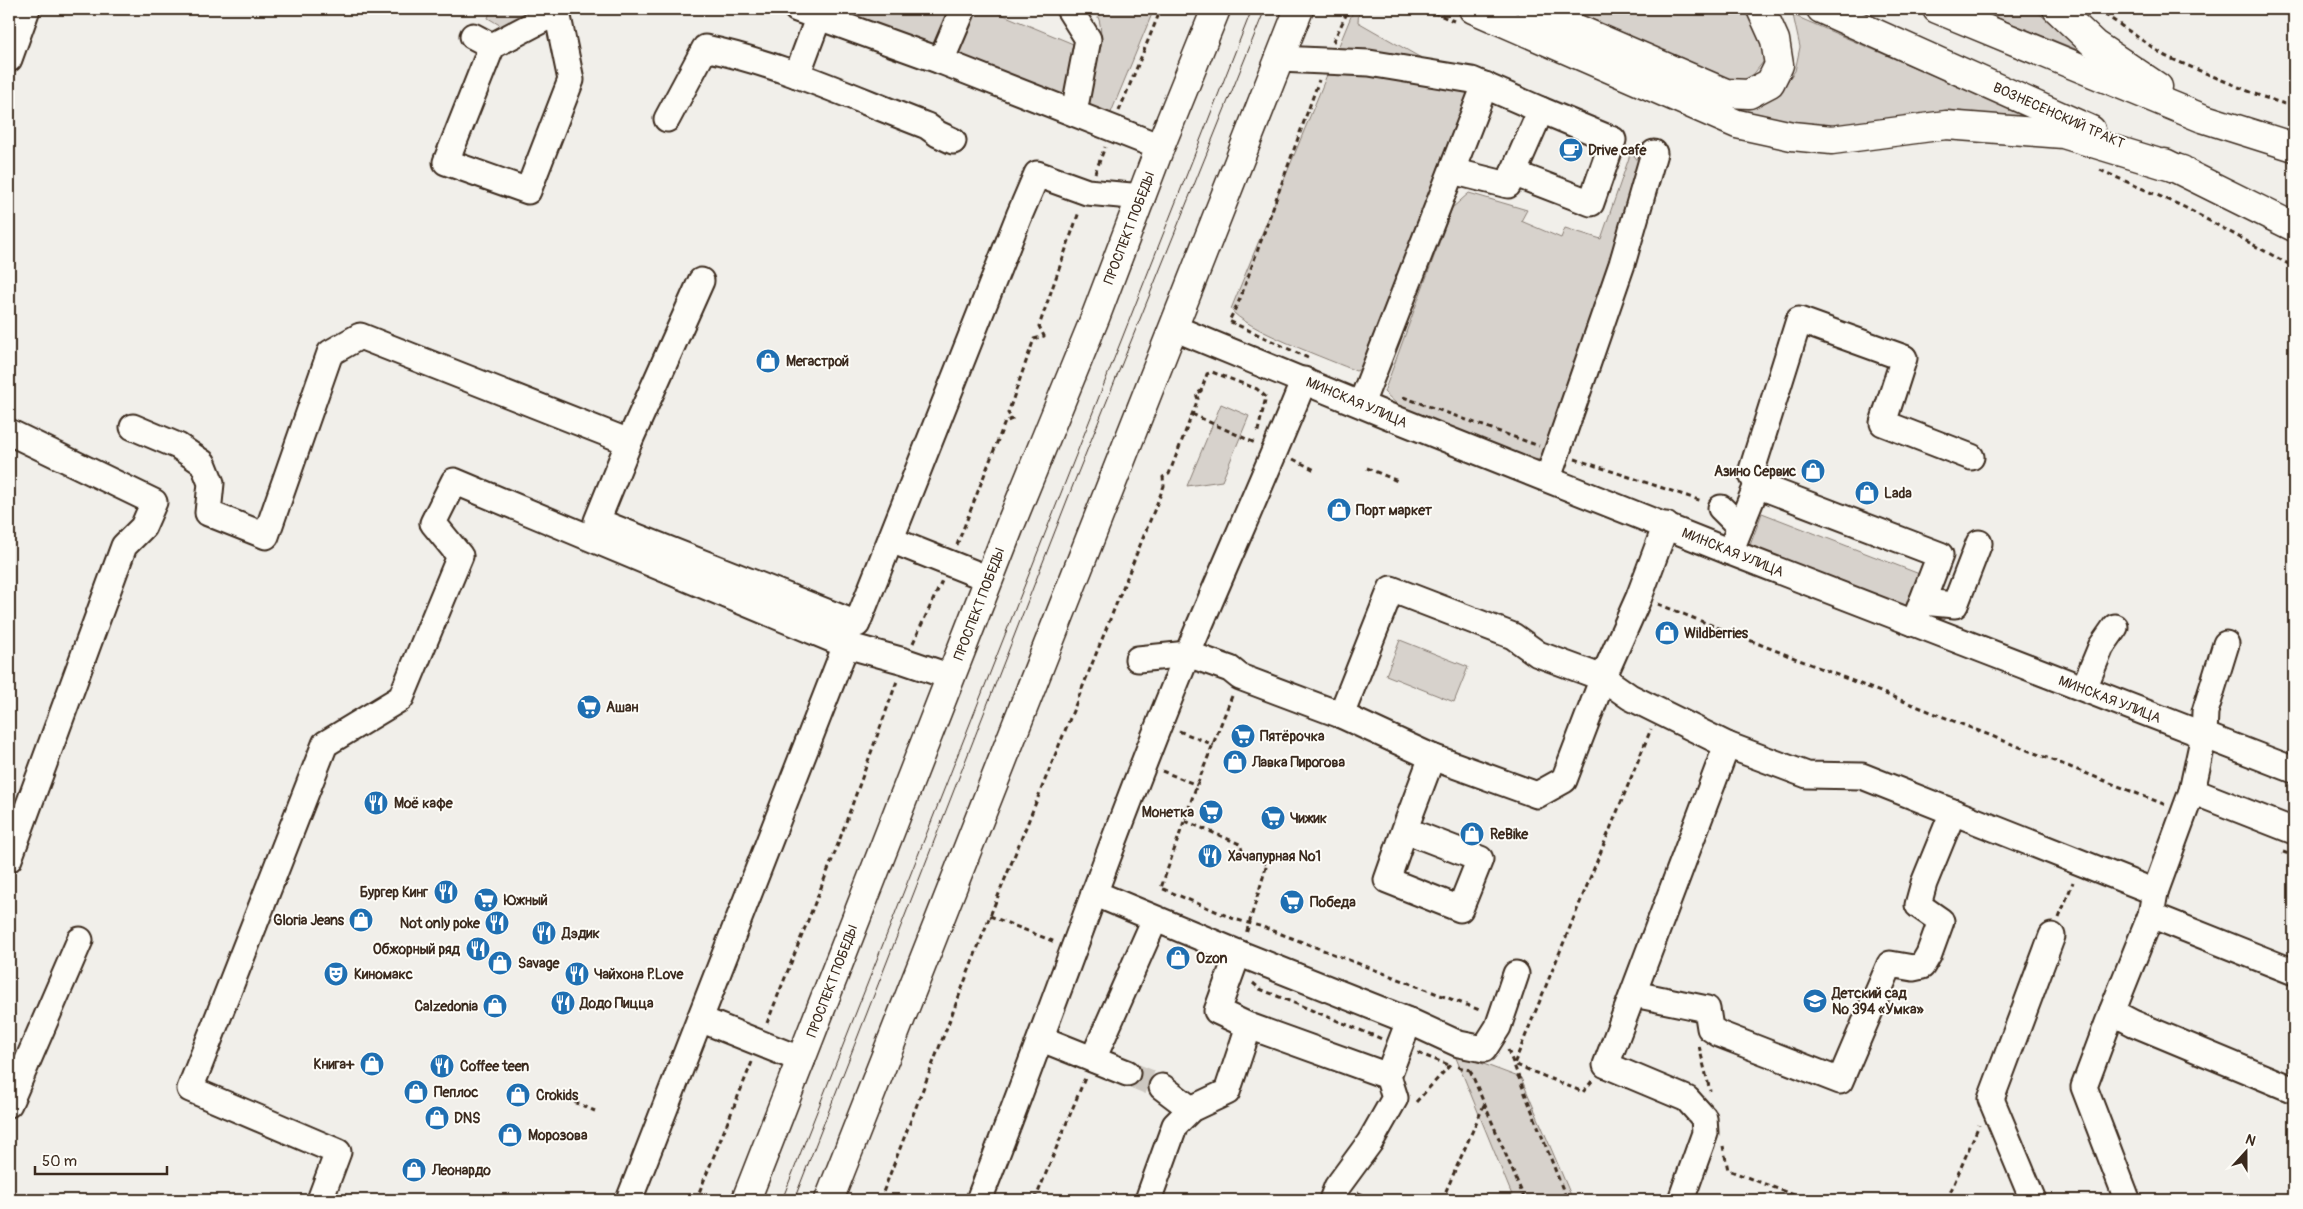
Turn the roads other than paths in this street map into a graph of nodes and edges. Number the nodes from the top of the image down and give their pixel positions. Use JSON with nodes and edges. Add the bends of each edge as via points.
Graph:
{"nodes":[{"id":1,"x":26,"y":9,"type":"edge"},
{"id":2,"x":964,"y":9,"type":"edge"},
{"id":3,"x":1069,"y":9,"type":"edge"},
{"id":4,"x":1216,"y":9,"type":"edge"},
{"id":5,"x":1299,"y":9,"type":"edge"},
{"id":6,"x":1473,"y":9,"type":"edge"},
{"id":7,"x":1531,"y":9,"type":"edge"},
{"id":8,"x":1761,"y":9,"type":"edge"},
{"id":9,"x":1821,"y":9,"type":"edge"},
{"id":10,"x":1937,"y":9,"type":"edge"},
{"id":11,"x":2057,"y":9,"type":"edge"},
{"id":12,"x":557,"y":10,"type":"edge"},
{"id":13,"x":808,"y":13,"type":"edge"},
{"id":14,"x":9,"y":59,"type":"edge"},
{"id":15,"x":1279,"y":59,"type":"junction"},
{"id":16,"x":942,"y":61,"type":"junction"},
{"id":17,"x":798,"y":75,"type":"junction"},
{"id":18,"x":1485,"y":85,"type":"junction"},
{"id":19,"x":1541,"y":110,"type":"junction"},
{"id":20,"x":1074,"y":112,"type":"junction"},
{"id":21,"x":2202,"y":118,"type":"junction"},
{"id":22,"x":667,"y":119,"type":"dead end"},
{"id":23,"x":954,"y":141,"type":"dead end"},
{"id":24,"x":1160,"y":147,"type":"junction"},
{"id":25,"x":2294,"y":147,"type":"edge"},
{"id":26,"x":1654,"y":153,"type":"dead end"},
{"id":27,"x":2182,"y":170,"type":"junction"},
{"id":28,"x":1452,"y":171,"type":"junction"},
{"id":29,"x":1513,"y":173,"type":"junction"},
{"id":30,"x":1142,"y":197,"type":"junction"},
{"id":31,"x":2294,"y":227,"type":"edge"},
{"id":32,"x":701,"y":281,"type":"dead end"},
{"id":33,"x":1174,"y":328,"type":"junction"},
{"id":34,"x":1307,"y":369,"type":"junction"},
{"id":35,"x":1365,"y":394,"type":"junction"},
{"id":36,"x":133,"y":427,"type":"dead end"},
{"id":37,"x":9,"y":432,"type":"edge"},
{"id":38,"x":628,"y":442,"type":"junction"},
{"id":39,"x":1970,"y":457,"type":"dead end"},
{"id":40,"x":1548,"y":478,"type":"junction"},
{"id":41,"x":1757,"y":485,"type":"junction"},
{"id":42,"x":1721,"y":508,"type":"road end"},
{"id":43,"x":1666,"y":525,"type":"junction"},
{"id":44,"x":1740,"y":527,"type":"junction"},
{"id":45,"x":891,"y":540,"type":"junction"},
{"id":46,"x":1979,"y":543,"type":"dead end"},
{"id":47,"x":1730,"y":552,"type":"junction"},
{"id":48,"x":989,"y":579,"type":"junction"},
{"id":49,"x":1918,"y":613,"type":"junction"},
{"id":50,"x":2115,"y":627,"type":"dead end"},
{"id":51,"x":2226,"y":644,"type":"dead end"},
{"id":52,"x":846,"y":645,"type":"junction"},
{"id":53,"x":1188,"y":654,"type":"junction"},
{"id":54,"x":1138,"y":659,"type":"dead end"},
{"id":55,"x":951,"y":678,"type":"junction"},
{"id":56,"x":1602,"y":678,"type":"junction"},
{"id":57,"x":2084,"y":688,"type":"junction"},
{"id":58,"x":1341,"y":715,"type":"junction"},
{"id":59,"x":2204,"y":735,"type":"junction"},
{"id":60,"x":1727,"y":745,"type":"junction"},
{"id":61,"x":1432,"y":757,"type":"junction"},
{"id":62,"x":2294,"y":770,"type":"edge"},
{"id":63,"x":2188,"y":802,"type":"junction"},
{"id":64,"x":1953,"y":812,"type":"junction"},
{"id":65,"x":1405,"y":830,"type":"dead end"},
{"id":66,"x":2294,"y":831,"type":"edge"},
{"id":67,"x":9,"y":859,"type":"edge"},
{"id":68,"x":1094,"y":893,"type":"junction"},
{"id":69,"x":2153,"y":903,"type":"junction"},
{"id":70,"x":1156,"y":919,"type":"junction"},
{"id":71,"x":2052,"y":936,"type":"road end"},
{"id":72,"x":80,"y":940,"type":"dead end"},
{"id":73,"x":1236,"y":960,"type":"junction"},
{"id":74,"x":2294,"y":972,"type":"edge"},
{"id":75,"x":1516,"y":974,"type":"dead end"},
{"id":76,"x":1634,"y":994,"type":"junction"},
{"id":77,"x":2112,"y":1012,"type":"junction"},
{"id":78,"x":700,"y":1019,"type":"junction"},
{"id":79,"x":1409,"y":1021,"type":"junction"},
{"id":80,"x":1249,"y":1026,"type":"junction"},
{"id":81,"x":1042,"y":1039,"type":"junction"},
{"id":82,"x":1093,"y":1059,"type":"junction"},
{"id":83,"x":802,"y":1060,"type":"junction"},
{"id":84,"x":1127,"y":1073,"type":"tunnel mouth"},
{"id":85,"x":1388,"y":1076,"type":"junction"},
{"id":86,"x":1162,"y":1087,"type":"tunnel mouth"},
{"id":87,"x":2294,"y":1090,"type":"edge"},
{"id":88,"x":9,"y":1104,"type":"edge"},
{"id":89,"x":1191,"y":1109,"type":"junction"},
{"id":90,"x":320,"y":1200,"type":"edge"},
{"id":91,"x":630,"y":1200,"type":"edge"},
{"id":92,"x":746,"y":1200,"type":"edge"},
{"id":93,"x":830,"y":1200,"type":"edge"},
{"id":94,"x":979,"y":1200,"type":"edge"},
{"id":95,"x":1148,"y":1200,"type":"edge"},
{"id":96,"x":1332,"y":1200,"type":"edge"},
{"id":97,"x":1681,"y":1200,"type":"edge"},
{"id":98,"x":2033,"y":1200,"type":"edge"},
{"id":99,"x":2123,"y":1200,"type":"edge"}],
"edges":[{"from":1,"to":14,"type":"street"},
{"from":2,"to":16,"type":"street"},
{"from":3,"to":20,"type":"street","via":[[1088,39]]},
{"from":4,"to":24,"type":"main road","name":"ПРОСПЕКТ ПОБЕДЫ"},
{"from":5,"to":15,"type":"main road"},
{"from":6,"to":27,"type":"main road","via":[[1737,124],[1792,136],[1832,140],[1946,125],[2063,134]]},
{"from":7,"to":8,"type":"main road","via":[[1726,93],[1749,94],[1770,83],[1779,65],[1775,40]]},
{"from":9,"to":27,"type":"main road","name":"ВОЗНЕСЕНСКИЙ ТРАКТ"},
{"from":10,"to":21,"type":"main road"},
{"from":11,"to":21,"type":"main road","via":[[2094,44]]},
{"from":12,"to":12,"type":"street","via":[[483,41],[446,162],[528,191],[571,80]]},
{"from":13,"to":16,"type":"street"},
{"from":13,"to":17,"type":"street"},
{"from":15,"to":18,"type":"street","via":[[1368,64],[1472,80]]},
{"from":15,"to":33,"type":"main road"},
{"from":16,"to":20,"type":"street"},
{"from":17,"to":22,"type":"street","via":[[744,56],[704,48]]},
{"from":17,"to":23,"type":"street","via":[[927,126]]},
{"from":18,"to":19,"type":"street"},
{"from":18,"to":28,"type":"street"},
{"from":19,"to":29,"type":"street"},
{"from":19,"to":29,"type":"street","via":[[1613,140],[1591,203]]},
{"from":20,"to":24,"type":"street"},
{"from":21,"to":25,"type":"main road"},
{"from":24,"to":30,"type":"main road","name":"ПРОСПЕКТ ПОБЕДЫ"},
{"from":26,"to":40,"type":"street","via":[[1645,214],[1622,264]]},
{"from":27,"to":31,"type":"main road","name":"ВОЗНЕСЕНСКИЙ ТРАКТ"},
{"from":28,"to":29,"type":"street","via":[[1508,186]]},
{"from":28,"to":35,"type":"street"},
{"from":30,"to":45,"type":"street","via":[[1087,192],[1037,174]]},
{"from":30,"to":48,"type":"main road","name":"ПРОСПЕКТ ПОБЕДЫ"},
{"from":32,"to":38,"type":"street"},
{"from":33,"to":34,"type":"street","name":"МИНСКАЯ УЛИЦА"},
{"from":33,"to":93,"type":"main road"},
{"from":34,"to":35,"type":"street","name":"МИНСКАЯ УЛИЦА"},
{"from":34,"to":53,"type":"street","via":[[1276,451]]},
{"from":35,"to":40,"type":"street","name":"МИНСКАЯ УЛИЦА","via":[[1386,416]]},
{"from":36,"to":38,"type":"street","via":[[178,446],[203,463],[211,483],[208,513],[266,536],[330,353],[360,336]]},
{"from":37,"to":67,"type":"street","via":[[154,502],[143,527],[124,546]]},
{"from":38,"to":45,"type":"street","via":[[597,521],[858,624]]},
{"from":39,"to":41,"type":"street","via":[[1883,423],[1904,358],[1799,320],[1750,473]]},
{"from":40,"to":43,"type":"street","name":"МИНСКАЯ УЛИЦА"},
{"from":41,"to":44,"type":"street"},
{"from":41,"to":49,"type":"street","via":[[1940,555]]},
{"from":42,"to":44,"type":"street"},
{"from":43,"to":47,"type":"street","name":"МИНСКАЯ УЛИЦА"},
{"from":43,"to":56,"type":"street"},
{"from":44,"to":47,"type":"street"},
{"from":45,"to":48,"type":"street"},
{"from":46,"to":49,"type":"street","via":[[1955,605]]},
{"from":47,"to":49,"type":"street","name":"МИНСКАЯ УЛИЦА"},
{"from":48,"to":55,"type":"main road","name":"ПРОСПЕКТ ПОБЕДЫ"},
{"from":49,"to":57,"type":"street","name":"МИНСКАЯ УЛИЦА"},
{"from":50,"to":57,"type":"street","via":[[2101,647]]},
{"from":51,"to":59,"type":"street","via":[[2205,712]]},
{"from":52,"to":55,"type":"street"},
{"from":52,"to":78,"type":"street"},
{"from":52,"to":90,"type":"street","via":[[454,481],[433,523],[460,556],[401,698],[324,744],[190,1090],[338,1152]]},
{"from":53,"to":54,"type":"street"},
{"from":53,"to":58,"type":"street"},
{"from":53,"to":68,"type":"street"},
{"from":55,"to":83,"type":"main road","name":"ПРОСПЕКТ ПОБЕДЫ"},
{"from":56,"to":58,"type":"street","via":[[1538,654],[1513,636],[1390,589]]},
{"from":56,"to":60,"type":"street","via":[[1630,697]]},
{"from":56,"to":61,"type":"street","via":[[1564,780],[1537,795]]},
{"from":57,"to":59,"type":"street","name":"МИНСКАЯ УЛИЦА"},
{"from":58,"to":61,"type":"street"},
{"from":59,"to":62,"type":"street","name":"МИНСКАЯ УЛИЦА"},
{"from":59,"to":63,"type":"street"},
{"from":60,"to":64,"type":"street","via":[[1807,775],[1862,776]]},
{"from":60,"to":76,"type":"street"},
{"from":61,"to":65,"type":"street"},
{"from":63,"to":66,"type":"street"},
{"from":63,"to":69,"type":"street"},
{"from":64,"to":69,"type":"street","via":[[2081,862]]},
{"from":64,"to":76,"type":"street","via":[[1918,905],[1941,921],[1929,954],[1922,966],[1913,968],[1890,964],[1840,1081],[1719,1034],[1710,1028],[1707,1008]]},
{"from":68,"to":70,"type":"street"},
{"from":68,"to":81,"type":"street"},
{"from":69,"to":74,"type":"street"},
{"from":69,"to":77,"type":"street"},
{"from":70,"to":73,"type":"street"},
{"from":70,"to":82,"type":"street"},
{"from":71,"to":98,"type":"street","via":[[1990,1098]]},
{"from":72,"to":88,"type":"street"},
{"from":73,"to":79,"type":"street"},
{"from":73,"to":80,"type":"street","via":[[1217,1011]]},
{"from":75,"to":79,"type":"street","via":[[1500,1023],[1484,1050],[1459,1044]]},
{"from":76,"to":97,"type":"street","via":[[1606,1065],[1686,1099],[1704,1118],[1705,1133]]},
{"from":77,"to":87,"type":"street"},
{"from":77,"to":99,"type":"street","via":[[2084,1087],[2127,1199]]},
{"from":78,"to":83,"type":"street"},
{"from":78,"to":91,"type":"street"},
{"from":79,"to":85,"type":"street"},
{"from":80,"to":85,"type":"street"},
{"from":80,"to":89,"type":"street","via":[[1227,1092]]},
{"from":81,"to":82,"type":"street"},
{"from":81,"to":94,"type":"street"},
{"from":82,"to":84,"type":"street"},
{"from":83,"to":92,"type":"main road","name":"ПРОСПЕКТ ПОБЕДЫ"},
{"from":85,"to":96,"type":"street","via":[[1395,1098],[1370,1142],[1337,1187]]},
{"from":86,"to":89,"type":"street"},
{"from":89,"to":95,"type":"street","via":[[1175,1125]]}]}
